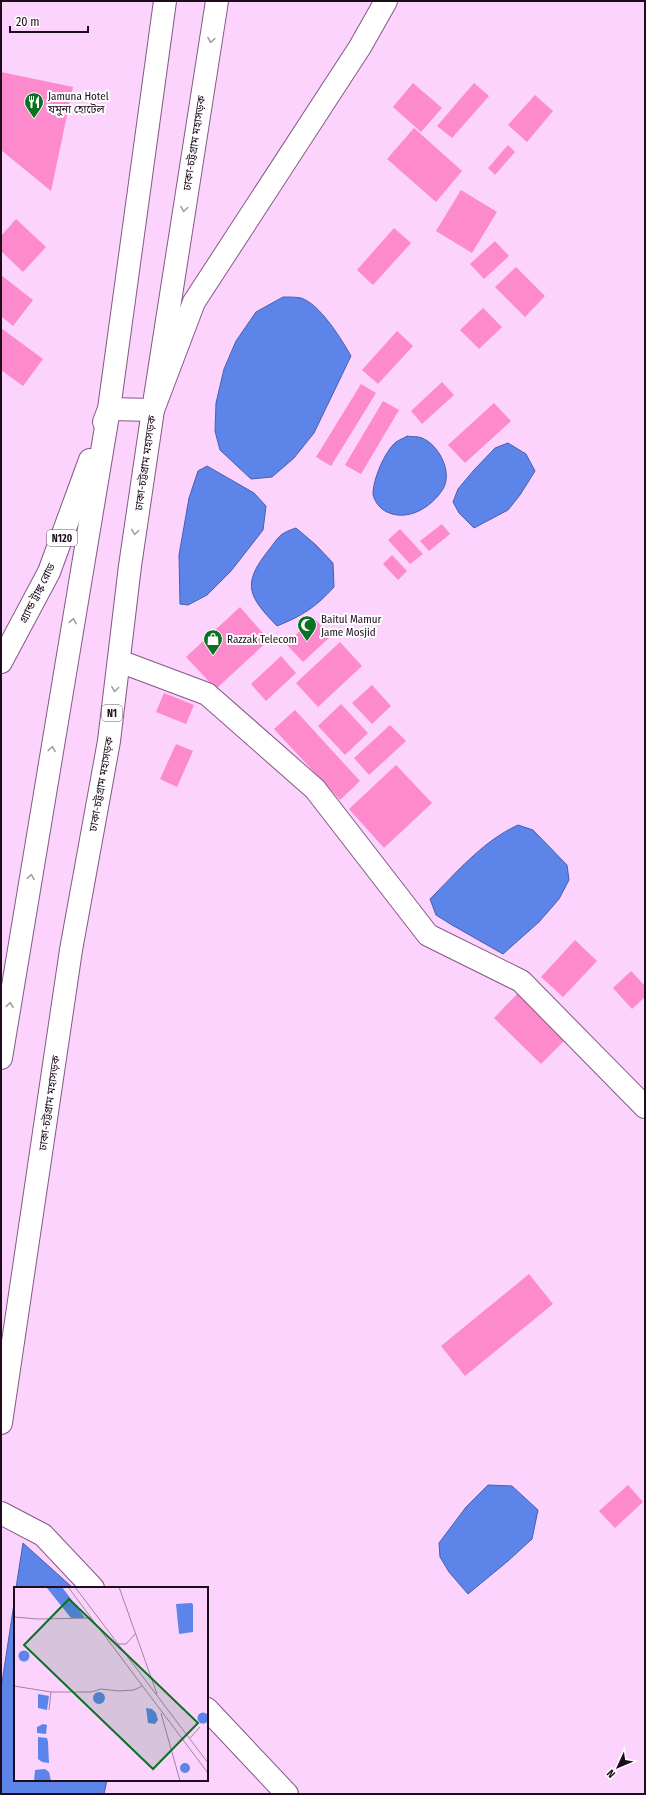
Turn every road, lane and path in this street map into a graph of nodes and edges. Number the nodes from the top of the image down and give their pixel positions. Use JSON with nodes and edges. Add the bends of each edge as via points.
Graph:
{"nodes":[{"id":1,"x":165,"y":1,"type":"edge"},
{"id":2,"x":217,"y":1,"type":"edge"},
{"id":3,"x":386,"y":1,"type":"edge"},
{"id":4,"x":109,"y":409,"type":"junction"},
{"id":5,"x":153,"y":410,"type":"junction"},
{"id":6,"x":119,"y":661,"type":"junction"},
{"id":7,"x":1,"y":662,"type":"edge"},
{"id":8,"x":1,"y":1058,"type":"edge"},
{"id":9,"x":645,"y":1107,"type":"edge"},
{"id":10,"x":1,"y":1423,"type":"edge"},
{"id":11,"x":1,"y":1513,"type":"edge"},
{"id":12,"x":92,"y":1587,"type":"edge"},
{"id":13,"x":208,"y":1710,"type":"edge"},
{"id":14,"x":287,"y":1794,"type":"edge"}],
"edges":[{"from":1,"to":4,"type":"main road"},
{"from":2,"to":5,"type":"main road","name":"ঢাকা-চট্টগ্রাম মহাসড়ক","number":"N1","one_way":true},
{"from":3,"to":5,"type":"main road","via":[[356,54],[194,302]]},
{"from":4,"to":5,"type":"main road"},
{"from":4,"to":7,"type":"main road","name":"গ্র্যান্ড ট্রাঙ্ক রোড","number":"N120","via":[[49,572]]},
{"from":8,"to":4,"type":"main road","one_way":true},
{"from":5,"to":6,"type":"main road","name":"ঢাকা-চট্টগ্রাম মহাসড়ক","number":"N1","one_way":true},
{"from":6,"to":9,"type":"main road","via":[[207,694],[315,789],[428,935],[521,981]]},
{"from":6,"to":10,"type":"main road","name":"ঢাকা-চট্টগ্রাম মহাসড়ক","number":"N1","one_way":true,"via":[[109,741],[71,950]]},
{"from":11,"to":12,"type":"main road","via":[[43,1535]]},
{"from":13,"to":14,"type":"main road"}]}
